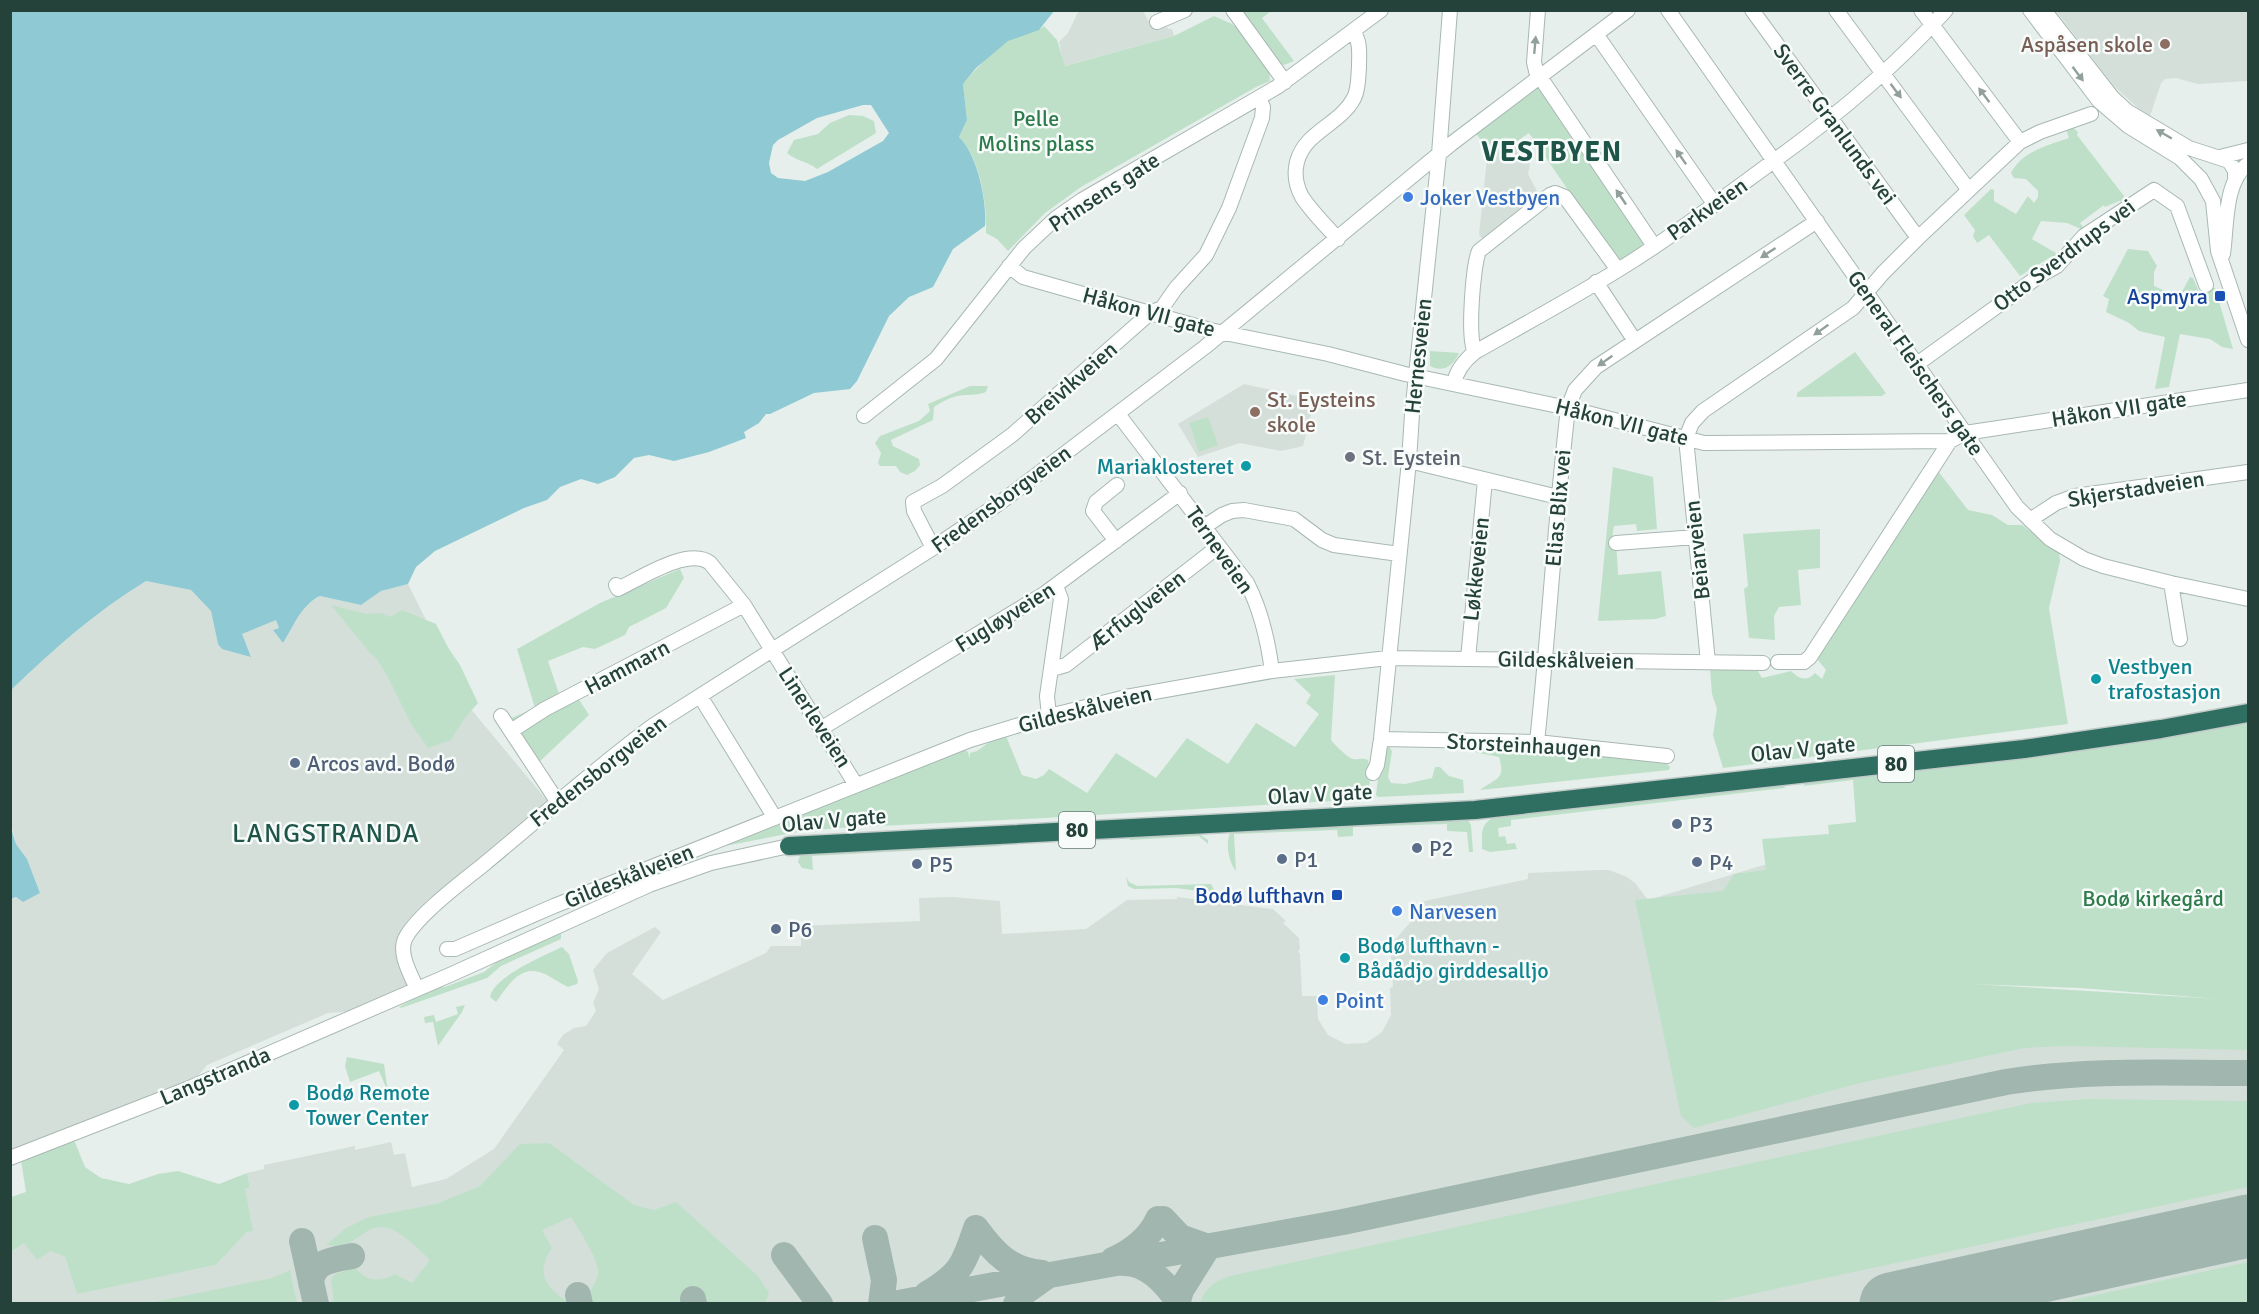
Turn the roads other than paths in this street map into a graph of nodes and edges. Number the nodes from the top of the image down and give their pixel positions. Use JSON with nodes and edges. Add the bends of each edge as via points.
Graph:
{"nodes":[{"id":1,"x":1185,"y":10,"type":"edge"},
{"id":2,"x":1233,"y":10,"type":"edge"},
{"id":3,"x":1381,"y":10,"type":"edge"},
{"id":4,"x":1450,"y":10,"type":"edge"},
{"id":5,"x":1538,"y":10,"type":"edge"},
{"id":6,"x":1628,"y":10,"type":"edge"},
{"id":7,"x":1668,"y":10,"type":"edge"},
{"id":8,"x":1752,"y":10,"type":"edge"},
{"id":9,"x":1836,"y":10,"type":"edge"},
{"id":10,"x":1921,"y":10,"type":"edge"},
{"id":11,"x":1946,"y":10,"type":"edge"},
{"id":12,"x":2030,"y":10,"type":"edge"},
{"id":13,"x":2044,"y":10,"type":"edge"},
{"id":14,"x":1157,"y":22,"type":"dead end"},
{"id":15,"x":1932,"y":26,"type":"junction"},
{"id":16,"x":1353,"y":31,"type":"junction"},
{"id":17,"x":1596,"y":34,"type":"junction"},
{"id":18,"x":1882,"y":73,"type":"junction"},
{"id":19,"x":1540,"y":77,"type":"junction"},
{"id":20,"x":1285,"y":82,"type":"junction"},
{"id":21,"x":1258,"y":98,"type":"junction"},
{"id":22,"x":2091,"y":114,"type":"dead end"},
{"id":23,"x":1830,"y":118,"type":"junction"},
{"id":24,"x":2020,"y":142,"type":"junction"},
{"id":25,"x":2248,"y":150,"type":"edge"},
{"id":26,"x":1439,"y":154,"type":"junction"},
{"id":27,"x":2219,"y":157,"type":"junction"},
{"id":28,"x":1773,"y":161,"type":"junction"},
{"id":29,"x":2248,"y":164,"type":"edge"},
{"id":30,"x":2234,"y":180,"type":"junction"},
{"id":31,"x":2204,"y":183,"type":"junction"},
{"id":32,"x":1968,"y":189,"type":"junction"},
{"id":33,"x":1715,"y":205,"type":"junction"},
{"id":34,"x":1816,"y":221,"type":"junction"},
{"id":35,"x":1918,"y":238,"type":"junction"},
{"id":36,"x":1338,"y":239,"type":"junction"},
{"id":37,"x":1654,"y":246,"type":"junction"},
{"id":38,"x":2221,"y":262,"type":"junction"},
{"id":39,"x":1009,"y":266,"type":"junction"},
{"id":40,"x":1618,"y":270,"type":"junction"},
{"id":41,"x":1596,"y":282,"type":"junction"},
{"id":42,"x":2206,"y":285,"type":"dead end"},
{"id":43,"x":1866,"y":293,"type":"junction"},
{"id":44,"x":1150,"y":313,"type":"junction"},
{"id":45,"x":1222,"y":331,"type":"junction"},
{"id":46,"x":1635,"y":340,"type":"junction"},
{"id":47,"x":2248,"y":340,"type":"edge"},
{"id":48,"x":1475,"y":352,"type":"junction"},
{"id":49,"x":1917,"y":364,"type":"junction"},
{"id":50,"x":1416,"y":376,"type":"junction"},
{"id":51,"x":1454,"y":384,"type":"junction"},
{"id":52,"x":2248,"y":390,"type":"edge"},
{"id":53,"x":1568,"y":408,"type":"junction"},
{"id":54,"x":1118,"y":414,"type":"junction"},
{"id":55,"x":864,"y":416,"type":"dead end"},
{"id":56,"x":1965,"y":433,"type":"junction"},
{"id":57,"x":1686,"y":438,"type":"junction"},
{"id":58,"x":1950,"y":441,"type":"junction"},
{"id":59,"x":1409,"y":461,"type":"junction"},
{"id":60,"x":2248,"y":472,"type":"edge"},
{"id":61,"x":1485,"y":480,"type":"junction"},
{"id":62,"x":1117,"y":485,"type":"dead end"},
{"id":63,"x":1180,"y":493,"type":"junction"},
{"id":64,"x":1558,"y":497,"type":"junction"},
{"id":65,"x":2030,"y":520,"type":"junction"},
{"id":66,"x":1204,"y":527,"type":"junction"},
{"id":67,"x":1696,"y":537,"type":"junction"},
{"id":68,"x":1116,"y":541,"type":"junction"},
{"id":69,"x":1616,"y":543,"type":"dead end"},
{"id":70,"x":1219,"y":546,"type":"junction"},
{"id":71,"x":933,"y":548,"type":"junction"},
{"id":72,"x":1399,"y":554,"type":"junction"},
{"id":73,"x":2171,"y":584,"type":"junction"},
{"id":74,"x":616,"y":585,"type":"dead end"},
{"id":75,"x":1056,"y":586,"type":"junction"},
{"id":76,"x":2248,"y":599,"type":"edge"},
{"id":77,"x":744,"y":605,"type":"junction"},
{"id":78,"x":2180,"y":639,"type":"dead end"},
{"id":79,"x":772,"y":650,"type":"junction"},
{"id":80,"x":1388,"y":658,"type":"junction"},
{"id":81,"x":1467,"y":659,"type":"junction"},
{"id":82,"x":1546,"y":660,"type":"junction"},
{"id":83,"x":1708,"y":662,"type":"junction"},
{"id":84,"x":1778,"y":662,"type":"dead end"},
{"id":85,"x":1763,"y":663,"type":"dead end"},
{"id":86,"x":1052,"y":669,"type":"junction"},
{"id":87,"x":1272,"y":671,"type":"junction"},
{"id":88,"x":700,"y":696,"type":"junction"},
{"id":89,"x":2248,"y":713,"type":"edge"},
{"id":90,"x":501,"y":716,"type":"dead end"},
{"id":91,"x":1049,"y":716,"type":"junction"},
{"id":92,"x":822,"y":728,"type":"junction"},
{"id":93,"x":511,"y":731,"type":"junction"},
{"id":94,"x":1381,"y":739,"type":"junction"},
{"id":95,"x":1537,"y":742,"type":"junction"},
{"id":96,"x":1667,"y":756,"type":"dead end"},
{"id":97,"x":1373,"y":772,"type":"dead end"},
{"id":98,"x":856,"y":785,"type":"junction"},
{"id":99,"x":556,"y":801,"type":"junction"},
{"id":100,"x":775,"y":818,"type":"junction"},
{"id":101,"x":789,"y":846,"type":"joint"},
{"id":102,"x":447,"y":950,"type":"dead end"},
{"id":103,"x":417,"y":989,"type":"junction"},
{"id":104,"x":10,"y":1158,"type":"edge"}],
"edges":[{"from":1,"to":14,"type":"street"},
{"from":2,"to":20,"type":"street"},
{"from":3,"to":16,"type":"street","name":"Prinsens gate"},
{"from":4,"to":26,"type":"street","name":"Hernesveien"},
{"from":19,"to":5,"type":"street","one_way":true,"via":[[1534,62]]},
{"from":6,"to":17,"type":"street","name":"Fredensborgveien"},
{"from":7,"to":28,"type":"street","name":"General Fleischers gate"},
{"from":8,"to":23,"type":"street","name":"Sverre Granlunds vei"},
{"from":9,"to":18,"type":"street"},
{"from":10,"to":15,"type":"street"},
{"from":11,"to":15,"type":"street","name":"Parkveien"},
{"from":12,"to":31,"type":"street","one_way":true,"via":[[2100,101],[2128,126],[2180,158]]},
{"from":27,"to":13,"type":"street","one_way":true,"via":[[2189,148],[2127,111]]},
{"from":15,"to":18,"type":"street","name":"Parkveien"},
{"from":24,"to":15,"type":"street","one_way":true},
{"from":16,"to":20,"type":"street","name":"Prinsens gate"},
{"from":16,"to":36,"type":"street","via":[[1359,43],[1355,96],[1338,116],[1310,137],[1295,167],[1302,196]]},
{"from":17,"to":19,"type":"street","name":"Fredensborgveien"},
{"from":33,"to":17,"type":"street","one_way":true},
{"from":18,"to":23,"type":"street","name":"Parkveien"},
{"from":18,"to":32,"type":"street","one_way":true},
{"from":19,"to":26,"type":"street","name":"Fredensborgveien"},
{"from":37,"to":19,"type":"street","one_way":true},
{"from":20,"to":21,"type":"street","name":"Prinsens gate"},
{"from":21,"to":39,"type":"street","name":"Prinsens gate","via":[[1082,200],[1056,218]]},
{"from":21,"to":44,"type":"street","name":"Breivikveien","via":[[1263,107],[1262,118],[1216,237],[1206,255],[1161,308]]},
{"from":22,"to":24,"type":"street"},
{"from":23,"to":28,"type":"street","name":"Parkveien"},
{"from":23,"to":35,"type":"street","name":"Sverre Granlunds vei"},
{"from":24,"to":32,"type":"street"},
{"from":25,"to":27,"type":"street"},
{"from":26,"to":36,"type":"street","name":"Fredensborgveien"},
{"from":26,"to":50,"type":"street","name":"Hernesveien"},
{"from":27,"to":30,"type":"street","via":[[2233,165]]},
{"from":27,"to":31,"type":"street","via":[[2204,164]]},
{"from":28,"to":33,"type":"street","name":"Parkveien"},
{"from":28,"to":34,"type":"street","name":"General Fleischers gate"},
{"from":29,"to":30,"type":"street"},
{"from":30,"to":31,"type":"street","via":[[2219,192]]},
{"from":30,"to":38,"type":"street"},
{"from":31,"to":38,"type":"street","via":[[2214,208],[2215,242]]},
{"from":32,"to":35,"type":"street"},
{"from":33,"to":37,"type":"street","name":"Parkveien"},
{"from":34,"to":43,"type":"street","name":"General Fleischers gate"},
{"from":34,"to":46,"type":"street","name":"Elias Blix vei","one_way":true},
{"from":35,"to":43,"type":"street"},
{"from":36,"to":45,"type":"street","name":"Fredensborgveien"},
{"from":37,"to":40,"type":"street","name":"Parkveien"},
{"from":38,"to":47,"type":"street"},
{"from":39,"to":44,"type":"street","name":"Håkon VII gate","via":[[1023,277]]},
{"from":39,"to":55,"type":"street","name":"Prinsens gate","via":[[936,359]]},
{"from":40,"to":41,"type":"street","name":"Parkveien"},
{"from":40,"to":48,"type":"street","via":[[1566,197],[1550,195],[1487,243],[1477,257],[1470,339]]},
{"from":41,"to":46,"type":"street"},
{"from":41,"to":48,"type":"street","name":"Parkveien"},
{"from":42,"to":49,"type":"street","name":"Otto Sverdrups vei","via":[[2177,206],[2154,190],[2084,236],[2057,266]]},
{"from":43,"to":49,"type":"street","name":"General Fleischers gate"},
{"from":43,"to":57,"type":"street","one_way":true,"via":[[1853,308],[1703,411]]},
{"from":44,"to":45,"type":"street","name":"Håkon VII gate"},
{"from":44,"to":71,"type":"street","name":"Breivikveien","via":[[1012,435],[951,480],[913,502],[914,512]]},
{"from":45,"to":50,"type":"street","name":"Håkon VII gate"},
{"from":45,"to":54,"type":"street","name":"Fredensborgveien"},
{"from":46,"to":53,"type":"street","name":"Elias Blix vei","one_way":true,"via":[[1588,375],[1575,390]]},
{"from":48,"to":51,"type":"street","name":"Parkveien","via":[[1455,376]]},
{"from":49,"to":56,"type":"street","name":"General Fleischers gate"},
{"from":50,"to":51,"type":"street","name":"Håkon VII gate"},
{"from":50,"to":59,"type":"street","name":"Hernesveien"},
{"from":51,"to":53,"type":"street","name":"Håkon VII gate"},
{"from":52,"to":56,"type":"street","name":"Håkon VII gate"},
{"from":53,"to":57,"type":"street","name":"Håkon VII gate"},
{"from":53,"to":64,"type":"street","name":"Elias Blix vei"},
{"from":54,"to":63,"type":"street","name":"Terneveien"},
{"from":54,"to":71,"type":"street","name":"Fredensborgveien"},
{"from":56,"to":58,"type":"street","name":"Håkon VII gate"},
{"from":56,"to":65,"type":"street","name":"General Fleischers gate"},
{"from":57,"to":58,"type":"street","name":"Håkon VII gate","via":[[1713,444]]},
{"from":57,"to":67,"type":"street","name":"Beiarveien"},
{"from":58,"to":84,"type":"street","via":[[1810,657],[1804,662]]},
{"from":59,"to":61,"type":"street"},
{"from":59,"to":72,"type":"street","name":"Hernesveien"},
{"from":60,"to":65,"type":"street","name":"Skjerstadveien","via":[[2075,496],[2055,503]]},
{"from":61,"to":64,"type":"street"},
{"from":61,"to":81,"type":"street","name":"Løkkeveien"},
{"from":62,"to":68,"type":"street","via":[[1096,502],[1093,510]]},
{"from":63,"to":66,"type":"street","name":"Terneveien"},
{"from":63,"to":68,"type":"street","name":"Fugløyveien"},
{"from":64,"to":82,"type":"street","name":"Elias Blix vei"},
{"from":65,"to":73,"type":"street","name":"General Fleischers gate","via":[[2050,539],[2084,559]]},
{"from":66,"to":70,"type":"street","name":"Terneveien"},
{"from":66,"to":72,"type":"street","via":[[1232,510],[1244,510],[1294,519],[1334,545]]},
{"from":67,"to":69,"type":"street"},
{"from":67,"to":83,"type":"street","name":"Beiarveien"},
{"from":68,"to":75,"type":"street","name":"Fugløyveien"},
{"from":70,"to":86,"type":"street","name":"Ærfuglveien","via":[[1066,665]]},
{"from":70,"to":87,"type":"street","name":"Terneveien","via":[[1255,598]]},
{"from":71,"to":79,"type":"street","name":"Fredensborgveien"},
{"from":72,"to":80,"type":"street","name":"Hernesveien"},
{"from":73,"to":76,"type":"street","name":"General Fleischers gate"},
{"from":73,"to":78,"type":"street"},
{"from":74,"to":77,"type":"street","via":[[618,589],[683,558],[697,557],[710,563]]},
{"from":75,"to":86,"type":"street","via":[[1061,599]]},
{"from":75,"to":92,"type":"street","name":"Fugløyveien"},
{"from":77,"to":79,"type":"street"},
{"from":77,"to":93,"type":"street","name":"Hammarn","via":[[545,709]]},
{"from":79,"to":88,"type":"street","name":"Fredensborgveien"},
{"from":79,"to":92,"type":"street","name":"Linerleveien"},
{"from":80,"to":81,"type":"street","name":"Gildeskålveien"},
{"from":80,"to":87,"type":"street","name":"Gildeskålveien"},
{"from":80,"to":94,"type":"street","name":"Hernesveien"},
{"from":81,"to":82,"type":"street","name":"Gildeskålveien"},
{"from":82,"to":83,"type":"street","name":"Gildeskålveien"},
{"from":82,"to":95,"type":"street","name":"Elias Blix vei"},
{"from":83,"to":85,"type":"street","name":"Gildeskålveien"},
{"from":86,"to":91,"type":"street","via":[[1047,696]]},
{"from":87,"to":91,"type":"street","name":"Gildeskålveien","via":[[1126,697]]},
{"from":88,"to":99,"type":"street","name":"Fredensborgveien","via":[[620,750]]},
{"from":88,"to":100,"type":"street"},
{"from":89,"to":101,"type":"highway","name":"Olav V gate","number":"80","via":[[2024,749],[1475,810]]},
{"from":90,"to":93,"type":"street"},
{"from":91,"to":98,"type":"street","name":"Gildeskålveien","via":[[970,740]]},
{"from":92,"to":98,"type":"street","name":"Linerleveien"},
{"from":93,"to":99,"type":"street"},
{"from":94,"to":95,"type":"street","name":"Storsteinhaugen"},
{"from":94,"to":97,"type":"street","name":"Hernesveien"},
{"from":95,"to":96,"type":"street","name":"Storsteinhaugen"},
{"from":98,"to":100,"type":"street","name":"Gildeskålveien"},
{"from":99,"to":103,"type":"street","name":"Fredensborgveien","via":[[462,882],[406,937],[404,956]]},
{"from":100,"to":102,"type":"street","name":"Gildeskålveien"},
{"from":101,"to":103,"type":"street","name":"Olav V gate","via":[[711,863],[649,885]]},
{"from":103,"to":104,"type":"street","name":"Langstranda","via":[[187,1089]]}]}
